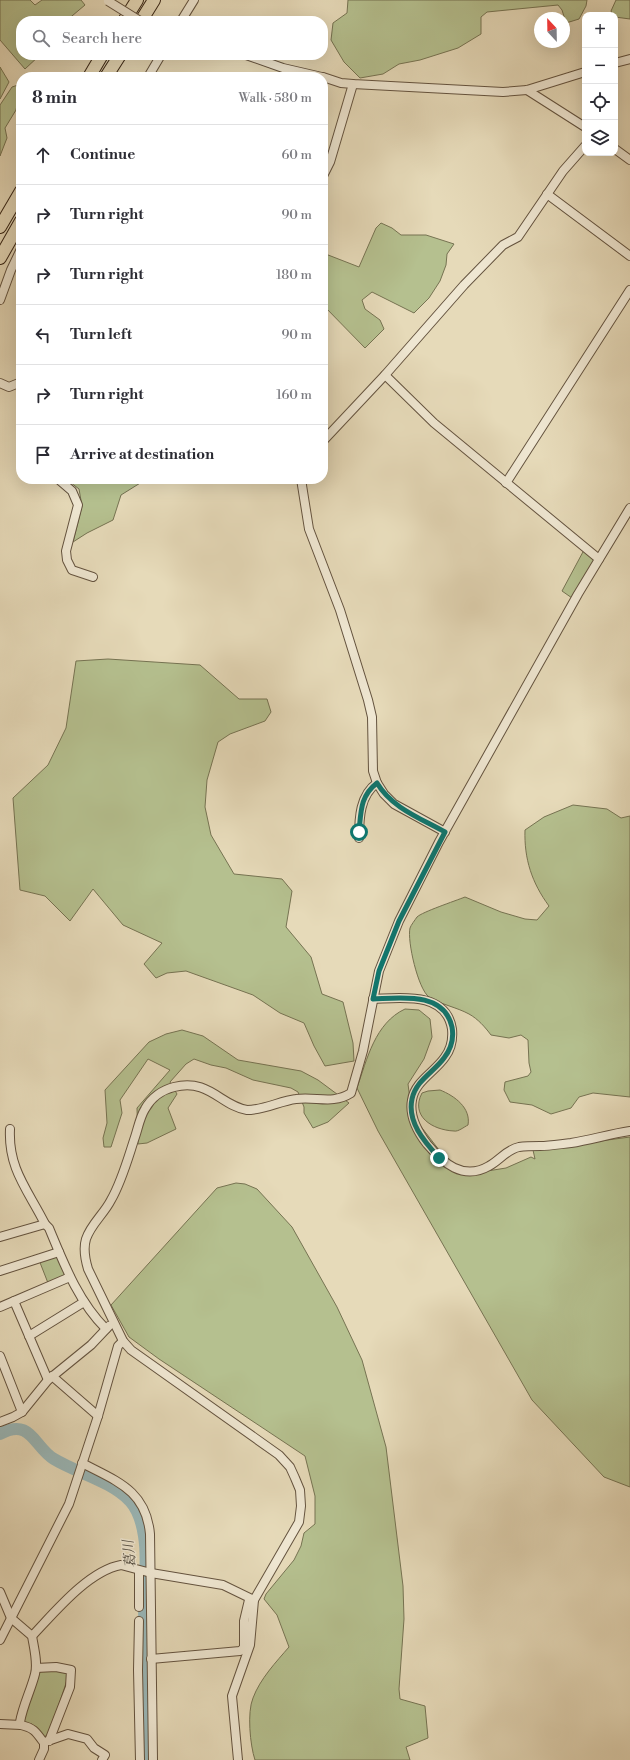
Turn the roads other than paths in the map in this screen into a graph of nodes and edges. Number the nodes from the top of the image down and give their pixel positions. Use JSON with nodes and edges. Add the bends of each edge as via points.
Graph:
{"nodes":[{"id":1,"x":108,"y":0,"type":"edge"},
{"id":2,"x":137,"y":0,"type":"edge"},
{"id":3,"x":154,"y":0,"type":"edge"},
{"id":4,"x":194,"y":0,"type":"edge"},
{"id":5,"x":127,"y":16,"type":"edge"},
{"id":6,"x":133,"y":16,"type":"edge"},
{"id":7,"x":144,"y":16,"type":"edge"},
{"id":8,"x":184,"y":16,"type":"edge"},
{"id":9,"x":630,"y":59,"type":"edge"},
{"id":10,"x":99,"y":60,"type":"edge"},
{"id":11,"x":117,"y":60,"type":"edge"},
{"id":12,"x":158,"y":60,"type":"edge"},
{"id":13,"x":260,"y":60,"type":"edge"},
{"id":14,"x":618,"y":62,"type":"edge"},
{"id":15,"x":92,"y":72,"type":"edge"},
{"id":16,"x":109,"y":72,"type":"edge"},
{"id":17,"x":151,"y":72,"type":"edge"},
{"id":18,"x":301,"y":72,"type":"edge"},
{"id":19,"x":582,"y":73,"type":"edge"},
{"id":20,"x":328,"y":79,"type":"edge"},
{"id":21,"x":353,"y":84,"type":"junction"},
{"id":22,"x":527,"y":90,"type":"junction"},
{"id":23,"x":582,"y":125,"type":"edge"},
{"id":24,"x":582,"y":149,"type":"edge"},
{"id":25,"x":618,"y":151,"type":"edge"},
{"id":26,"x":630,"y":160,"type":"edge"},
{"id":27,"x":328,"y":166,"type":"edge"},
{"id":28,"x":547,"y":194,"type":"junction"},
{"id":29,"x":16,"y":200,"type":"edge"},
{"id":30,"x":0,"y":227,"type":"edge"},
{"id":31,"x":16,"y":230,"type":"edge"},
{"id":32,"x":630,"y":256,"type":"edge"},
{"id":33,"x":0,"y":258,"type":"edge"},
{"id":34,"x":16,"y":259,"type":"edge"},
{"id":35,"x":630,"y":290,"type":"edge"},
{"id":36,"x":0,"y":300,"type":"edge"},
{"id":37,"x":385,"y":375,"type":"junction"},
{"id":38,"x":0,"y":383,"type":"edge"},
{"id":39,"x":16,"y":384,"type":"edge"},
{"id":40,"x":328,"y":435,"type":"edge"},
{"id":41,"x":506,"y":483,"type":"junction"},
{"id":42,"x":64,"y":484,"type":"edge"},
{"id":43,"x":302,"y":484,"type":"edge"},
{"id":44,"x":630,"y":508,"type":"edge"},
{"id":45,"x":599,"y":559,"type":"junction"},
{"id":46,"x":93,"y":577,"type":"dead end"},
{"id":47,"x":377,"y":783,"type":"junction"},
{"id":48,"x":445,"y":832,"type":"junction"},
{"id":49,"x":359,"y":838,"type":"dead end"},
{"id":50,"x":373,"y":999,"type":"junction"},
{"id":51,"x":10,"y":1129,"type":"dead end"},
{"id":52,"x":630,"y":1131,"type":"edge"},
{"id":53,"x":45,"y":1224,"type":"junction"},
{"id":54,"x":0,"y":1237,"type":"edge"},
{"id":55,"x":59,"y":1252,"type":"junction"},
{"id":56,"x":0,"y":1271,"type":"edge"},
{"id":57,"x":70,"y":1278,"type":"junction"},
{"id":58,"x":14,"y":1301,"type":"junction"},
{"id":59,"x":84,"y":1302,"type":"junction"},
{"id":60,"x":0,"y":1307,"type":"edge"},
{"id":61,"x":114,"y":1322,"type":"junction"},
{"id":62,"x":106,"y":1329,"type":"junction"},
{"id":63,"x":29,"y":1336,"type":"junction"},
{"id":64,"x":123,"y":1341,"type":"junction"},
{"id":65,"x":0,"y":1356,"type":"edge"},
{"id":66,"x":50,"y":1378,"type":"junction"},
{"id":67,"x":22,"y":1412,"type":"junction"},
{"id":68,"x":98,"y":1416,"type":"junction"},
{"id":69,"x":0,"y":1422,"type":"edge"},
{"id":70,"x":82,"y":1463,"type":"junction"},
{"id":71,"x":139,"y":1571,"type":"junction"},
{"id":72,"x":151,"y":1573,"type":"junction"},
{"id":73,"x":0,"y":1592,"type":"edge"},
{"id":74,"x":252,"y":1598,"type":"junction"},
{"id":75,"x":139,"y":1607,"type":"dead end"},
{"id":76,"x":11,"y":1618,"type":"junction"},
{"id":77,"x":139,"y":1621,"type":"dead end"},
{"id":78,"x":32,"y":1636,"type":"junction"},
{"id":79,"x":0,"y":1640,"type":"edge"},
{"id":80,"x":151,"y":1659,"type":"junction"},
{"id":81,"x":36,"y":1668,"type":"junction"},
{"id":82,"x":139,"y":1712,"type":"junction"},
{"id":83,"x":152,"y":1712,"type":"junction"},
{"id":84,"x":0,"y":1724,"type":"edge"},
{"id":85,"x":21,"y":1725,"type":"junction"},
{"id":86,"x":46,"y":1742,"type":"junction"},
{"id":87,"x":39,"y":1760,"type":"edge"},
{"id":88,"x":102,"y":1760,"type":"edge"},
{"id":89,"x":140,"y":1760,"type":"edge"},
{"id":90,"x":153,"y":1760,"type":"edge"},
{"id":91,"x":238,"y":1760,"type":"edge"}],
"edges":[{"from":1,"to":6,"type":"street","bridge":true},
{"from":2,"to":5,"type":"highway"},
{"from":3,"to":7,"type":"highway"},
{"from":4,"to":8,"type":"street"},
{"from":9,"to":14,"type":"street"},
{"from":10,"to":15,"type":"highway"},
{"from":11,"to":16,"type":"highway"},
{"from":12,"to":17,"type":"street"},
{"from":13,"to":18,"type":"street"},
{"from":19,"to":22,"type":"street"},
{"from":20,"to":21,"type":"street"},
{"from":21,"to":22,"type":"street","via":[[488,92]]},
{"from":21,"to":27,"type":"street"},
{"from":22,"to":23,"type":"street"},
{"from":24,"to":28,"type":"street"},
{"from":25,"to":26,"type":"street"},
{"from":28,"to":32,"type":"street"},
{"from":28,"to":37,"type":"street","via":[[518,237],[503,245],[464,284]]},
{"from":29,"to":30,"type":"highway"},
{"from":31,"to":33,"type":"highway"},
{"from":34,"to":36,"type":"street"},
{"from":35,"to":41,"type":"street"},
{"from":37,"to":40,"type":"street"},
{"from":37,"to":41,"type":"street","via":[[434,423]]},
{"from":38,"to":39,"type":"street","via":[[9,387]]},
{"from":41,"to":45,"type":"street"},
{"from":42,"to":46,"type":"street","via":[[72,491],[78,504],[66,551],[68,560],[72,570]]},
{"from":43,"to":47,"type":"street","via":[[311,535],[340,610],[368,700],[372,717],[373,771]]},
{"from":44,"to":45,"type":"street"},
{"from":45,"to":48,"type":"street"},
{"from":47,"to":48,"type":"street","via":[[394,804]]},
{"from":47,"to":49,"type":"street","via":[[369,789],[363,800]]},
{"from":48,"to":50,"type":"street","via":[[399,921],[379,971]]},
{"from":50,"to":52,"type":"street","via":[[428,1000],[442,1009],[450,1020],[451,1046],[440,1063],[423,1079],[412,1099],[415,1126],[444,1163],[464,1171],[479,1170],[520,1147],[571,1143]]},
{"from":50,"to":61,"type":"street","via":[[356,1078],[351,1093],[342,1099],[296,1099],[247,1110],[240,1109],[206,1089],[184,1086],[165,1090],[150,1102],[141,1118],[111,1201],[86,1238],[84,1247],[88,1269]]},
{"from":51,"to":53,"type":"street","via":[[9,1140],[16,1171]]},
{"from":53,"to":54,"type":"street"},
{"from":53,"to":55,"type":"street"},
{"from":55,"to":56,"type":"street"},
{"from":55,"to":57,"type":"street"},
{"from":57,"to":58,"type":"street"},
{"from":57,"to":59,"type":"street"},
{"from":58,"to":60,"type":"street"},
{"from":58,"to":63,"type":"street"},
{"from":59,"to":62,"type":"street","via":[[93,1317]]},
{"from":59,"to":63,"type":"street"},
{"from":61,"to":62,"type":"street"},
{"from":61,"to":64,"type":"street"},
{"from":62,"to":66,"type":"street","via":[[91,1345]]},
{"from":63,"to":66,"type":"street"},
{"from":64,"to":68,"type":"street","via":[[118,1346]]},
{"from":64,"to":74,"type":"street","via":[[137,1354],[279,1455],[290,1467],[300,1490],[299,1522]]},
{"from":65,"to":67,"type":"street"},
{"from":66,"to":67,"type":"street"},
{"from":66,"to":68,"type":"street"},
{"from":67,"to":69,"type":"street"},
{"from":68,"to":70,"type":"street"},
{"from":70,"to":72,"type":"street","via":[[123,1484],[137,1497],[150,1525]]},
{"from":70,"to":76,"type":"street","via":[[64,1515]]},
{"from":71,"to":72,"type":"street"},
{"from":71,"to":75,"type":"street"},
{"from":71,"to":78,"type":"street","via":[[121,1565],[101,1572],[73,1595]]},
{"from":72,"to":74,"type":"street","via":[[223,1585]]},
{"from":72,"to":80,"type":"street"},
{"from":73,"to":76,"type":"street"},
{"from":74,"to":80,"type":"street","via":[[244,1621],[244,1648],[240,1651]]},
{"from":74,"to":91,"type":"street","via":[[250,1649],[232,1696]]},
{"from":76,"to":78,"type":"street"},
{"from":76,"to":79,"type":"street"},
{"from":77,"to":82,"type":"street"},
{"from":78,"to":81,"type":"street"},
{"from":80,"to":83,"type":"street"},
{"from":81,"to":85,"type":"street","via":[[22,1711]]},
{"from":81,"to":86,"type":"street","via":[[56,1667],[71,1670],[70,1687]]},
{"from":82,"to":83,"type":"street"},
{"from":82,"to":89,"type":"street"},
{"from":83,"to":90,"type":"street"},
{"from":84,"to":85,"type":"street"},
{"from":85,"to":86,"type":"street","via":[[34,1729]]},
{"from":86,"to":87,"type":"street"},
{"from":86,"to":88,"type":"street","via":[[68,1734],[88,1739],[94,1748],[105,1756]]}]}
